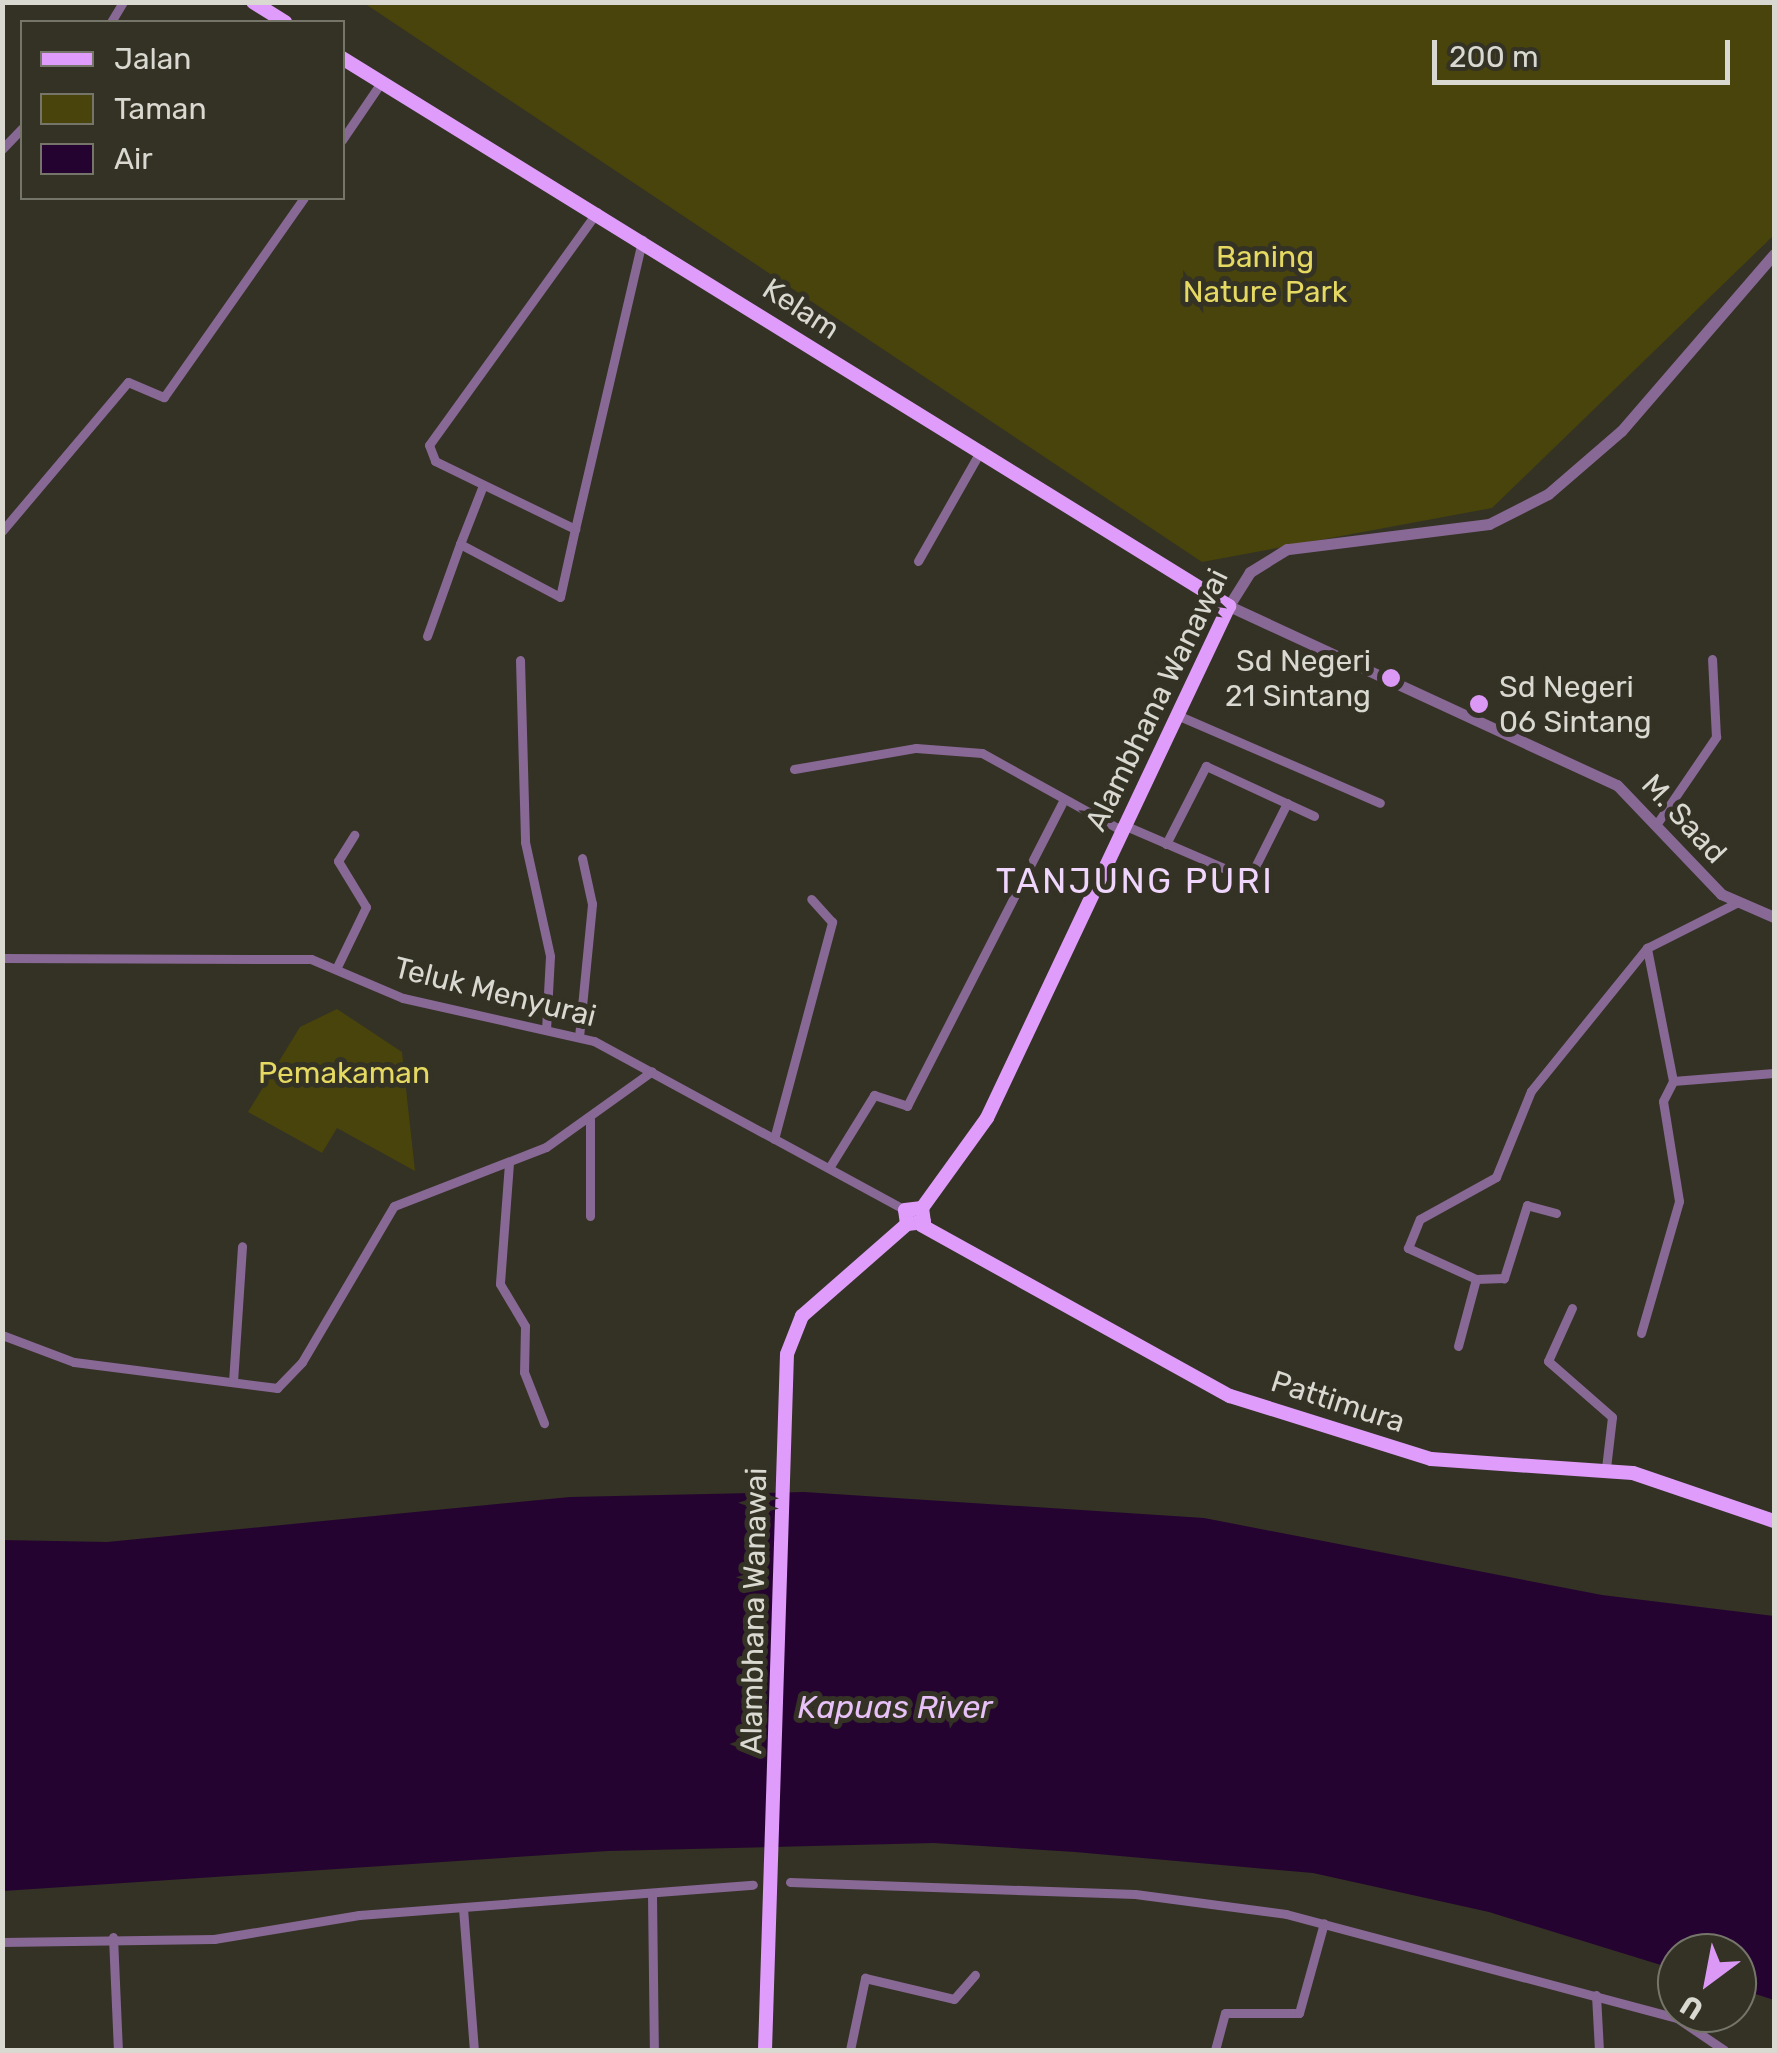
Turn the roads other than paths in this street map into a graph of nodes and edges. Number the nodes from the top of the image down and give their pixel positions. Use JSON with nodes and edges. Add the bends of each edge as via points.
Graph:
{"nodes":[{"id":1,"x":253,"y":2,"type":"edge"},
{"id":2,"x":282,"y":20,"type":"edge"},
{"id":3,"x":345,"y":60,"type":"edge"},
{"id":4,"x":380,"y":84,"type":"junction"},
{"id":5,"x":20,"y":130,"type":"edge"},
{"id":6,"x":345,"y":136,"type":"edge"},
{"id":7,"x":2,"y":149,"type":"edge"},
{"id":8,"x":303,"y":200,"type":"edge"},
{"id":9,"x":596,"y":212,"type":"junction"},
{"id":10,"x":644,"y":238,"type":"junction"},
{"id":11,"x":1774,"y":254,"type":"edge"},
{"id":12,"x":983,"y":447,"type":"junction"},
{"id":13,"x":482,"y":488,"type":"junction"},
{"id":14,"x":575,"y":528,"type":"junction"},
{"id":15,"x":2,"y":531,"type":"edge"},
{"id":16,"x":460,"y":544,"type":"junction"},
{"id":17,"x":918,"y":560,"type":"dead end"},
{"id":18,"x":1229,"y":606,"type":"junction"},
{"id":19,"x":426,"y":636,"type":"dead end"},
{"id":20,"x":1712,"y":659,"type":"dead end"},
{"id":21,"x":520,"y":660,"type":"dead end"},
{"id":22,"x":1177,"y":714,"type":"junction"},
{"id":23,"x":794,"y":769,"type":"dead end"},
{"id":24,"x":1062,"y":803,"type":"junction"},
{"id":25,"x":1287,"y":803,"type":"junction"},
{"id":26,"x":1380,"y":803,"type":"dead end"},
{"id":27,"x":1314,"y":816,"type":"dead end"},
{"id":28,"x":1656,"y":824,"type":"junction"},
{"id":29,"x":1125,"y":828,"type":"junction"},
{"id":30,"x":354,"y":835,"type":"dead end"},
{"id":31,"x":1166,"y":844,"type":"junction"},
{"id":32,"x":582,"y":858,"type":"dead end"},
{"id":33,"x":811,"y":900,"type":"dead end"},
{"id":34,"x":1736,"y":903,"type":"junction"},
{"id":35,"x":1774,"y":918,"type":"edge"},
{"id":36,"x":1647,"y":948,"type":"junction"},
{"id":37,"x":2,"y":958,"type":"edge"},
{"id":38,"x":336,"y":969,"type":"junction"},
{"id":39,"x":546,"y":1030,"type":"junction"},
{"id":40,"x":579,"y":1037,"type":"junction"},
{"id":41,"x":652,"y":1071,"type":"junction"},
{"id":42,"x":1774,"y":1073,"type":"edge"},
{"id":43,"x":1673,"y":1082,"type":"junction"},
{"id":44,"x":590,"y":1119,"type":"junction"},
{"id":45,"x":774,"y":1139,"type":"junction"},
{"id":46,"x":509,"y":1163,"type":"junction"},
{"id":47,"x":829,"y":1168,"type":"junction"},
{"id":48,"x":1556,"y":1214,"type":"dead end"},
{"id":49,"x":590,"y":1216,"type":"dead end"},
{"id":50,"x":911,"y":1220,"type":"junction"},
{"id":51,"x":242,"y":1246,"type":"dead end"},
{"id":52,"x":1476,"y":1280,"type":"junction"},
{"id":53,"x":1572,"y":1308,"type":"dead end"},
{"id":54,"x":1641,"y":1334,"type":"dead end"},
{"id":55,"x":2,"y":1336,"type":"edge"},
{"id":56,"x":1458,"y":1346,"type":"dead end"},
{"id":57,"x":233,"y":1382,"type":"junction"},
{"id":58,"x":544,"y":1423,"type":"dead end"},
{"id":59,"x":1606,"y":1468,"type":"junction"},
{"id":60,"x":1774,"y":1521,"type":"edge"},
{"id":61,"x":790,"y":1882,"type":"dead end"},
{"id":62,"x":753,"y":1885,"type":"dead end"},
{"id":63,"x":652,"y":1895,"type":"junction"},
{"id":64,"x":463,"y":1908,"type":"junction"},
{"id":65,"x":1324,"y":1922,"type":"junction"},
{"id":66,"x":114,"y":1937,"type":"junction"},
{"id":67,"x":2,"y":1942,"type":"edge"},
{"id":68,"x":975,"y":1975,"type":"dead end"},
{"id":69,"x":1596,"y":1995,"type":"junction"},
{"id":70,"x":118,"y":2050,"type":"edge"},
{"id":71,"x":474,"y":2050,"type":"edge"},
{"id":72,"x":654,"y":2050,"type":"edge"},
{"id":73,"x":765,"y":2050,"type":"edge"},
{"id":74,"x":850,"y":2050,"type":"edge"},
{"id":75,"x":1215,"y":2050,"type":"edge"},
{"id":76,"x":1599,"y":2050,"type":"edge"},
{"id":77,"x":1724,"y":2050,"type":"edge"}],
"edges":[{"from":1,"to":2,"type":"main road"},
{"from":3,"to":4,"type":"main road","name":"Kelam"},
{"from":4,"to":6,"type":"street"},
{"from":4,"to":9,"type":"main road","name":"Kelam"},
{"from":5,"to":7,"type":"street"},
{"from":8,"to":15,"type":"street","via":[[164,397],[128,382]]},
{"from":9,"to":10,"type":"main road","name":"Kelam"},
{"from":9,"to":13,"type":"street","via":[[429,444],[428,456]]},
{"from":10,"to":12,"type":"main road","name":"Kelam","via":[[825,359]]},
{"from":10,"to":14,"type":"street"},
{"from":11,"to":18,"type":"street","name":"Alambhana Wanawai","via":[[1621,431],[1548,494],[1489,524],[1287,549],[1250,572]]},
{"from":12,"to":17,"type":"street"},
{"from":12,"to":18,"type":"main road","name":"Kelam"},
{"from":13,"to":14,"type":"street"},
{"from":13,"to":16,"type":"street"},
{"from":14,"to":16,"type":"street","via":[[560,598]]},
{"from":16,"to":19,"type":"street"},
{"from":18,"to":22,"type":"main road","name":"Alambhana Wanawai"},
{"from":18,"to":28,"type":"street","name":"M. Saad","via":[[1617,785]]},
{"from":20,"to":28,"type":"street","via":[[1716,737]]},
{"from":21,"to":39,"type":"street","via":[[526,842],[550,956]]},
{"from":22,"to":26,"type":"street"},
{"from":22,"to":29,"type":"main road","name":"Alambhana Wanawai"},
{"from":23,"to":24,"type":"street","via":[[951,749],[993,757]]},
{"from":24,"to":29,"type":"street"},
{"from":24,"to":47,"type":"street","via":[[907,1106],[874,1095]]},
{"from":25,"to":27,"type":"street"},
{"from":25,"to":31,"type":"street","via":[[1249,880]]},
{"from":25,"to":31,"type":"street","via":[[1206,766]]},
{"from":28,"to":34,"type":"street","name":"M. Saad"},
{"from":29,"to":31,"type":"street"},
{"from":29,"to":50,"type":"main road","name":"Alambhana Wanawai","via":[[986,1118]]},
{"from":30,"to":38,"type":"street","via":[[338,860],[366,907]]},
{"from":32,"to":40,"type":"street","via":[[592,904]]},
{"from":33,"to":45,"type":"street","via":[[832,922]]},
{"from":34,"to":35,"type":"street","name":"M. Saad"},
{"from":34,"to":36,"type":"street"},
{"from":36,"to":43,"type":"street"},
{"from":36,"to":52,"type":"street","via":[[1531,1091],[1496,1178],[1412,1229],[1411,1254]]},
{"from":37,"to":38,"type":"street","name":"Teluk Menyurai","via":[[97,962],[268,955]]},
{"from":38,"to":39,"type":"street","name":"Teluk Menyurai","via":[[403,998]]},
{"from":39,"to":40,"type":"street","name":"Teluk Menyurai"},
{"from":40,"to":41,"type":"street","name":"Teluk Menyurai"},
{"from":41,"to":44,"type":"street"},
{"from":41,"to":45,"type":"street","name":"Teluk Menyurai"},
{"from":42,"to":43,"type":"street"},
{"from":43,"to":54,"type":"street","via":[[1664,1100],[1678,1205]]},
{"from":44,"to":46,"type":"street"},
{"from":44,"to":49,"type":"street"},
{"from":45,"to":47,"type":"street","name":"Teluk Menyurai"},
{"from":46,"to":57,"type":"street","via":[[394,1206],[284,1384]]},
{"from":46,"to":58,"type":"street","via":[[500,1284],[525,1326],[526,1383]]},
{"from":47,"to":50,"type":"street","name":"Teluk Menyurai"},
{"from":48,"to":52,"type":"street","via":[[1529,1203],[1507,1274]]},
{"from":50,"to":59,"type":"main road","name":"Pattimura","via":[[1230,1396],[1444,1462]]},
{"from":50,"to":73,"type":"main road","name":"Alambhana Wanawai","via":[[802,1316],[786,1391]]},
{"from":51,"to":57,"type":"street"},
{"from":52,"to":56,"type":"street"},
{"from":53,"to":59,"type":"street","via":[[1548,1361],[1612,1416]]},
{"from":55,"to":57,"type":"street","via":[[64,1360]]},
{"from":59,"to":60,"type":"main road","name":"Pattimura"},
{"from":61,"to":65,"type":"street","via":[[1136,1894]]},
{"from":62,"to":63,"type":"street"},
{"from":63,"to":64,"type":"street"},
{"from":63,"to":72,"type":"street"},
{"from":64,"to":66,"type":"street","via":[[196,1939]]},
{"from":64,"to":71,"type":"street"},
{"from":65,"to":69,"type":"street"},
{"from":65,"to":75,"type":"street","via":[[1299,2013],[1225,2014]]},
{"from":66,"to":67,"type":"street"},
{"from":66,"to":70,"type":"street"},
{"from":68,"to":74,"type":"street","via":[[954,1999],[865,1978]]},
{"from":69,"to":76,"type":"street"},
{"from":69,"to":77,"type":"street","via":[[1689,2022]]}]}
